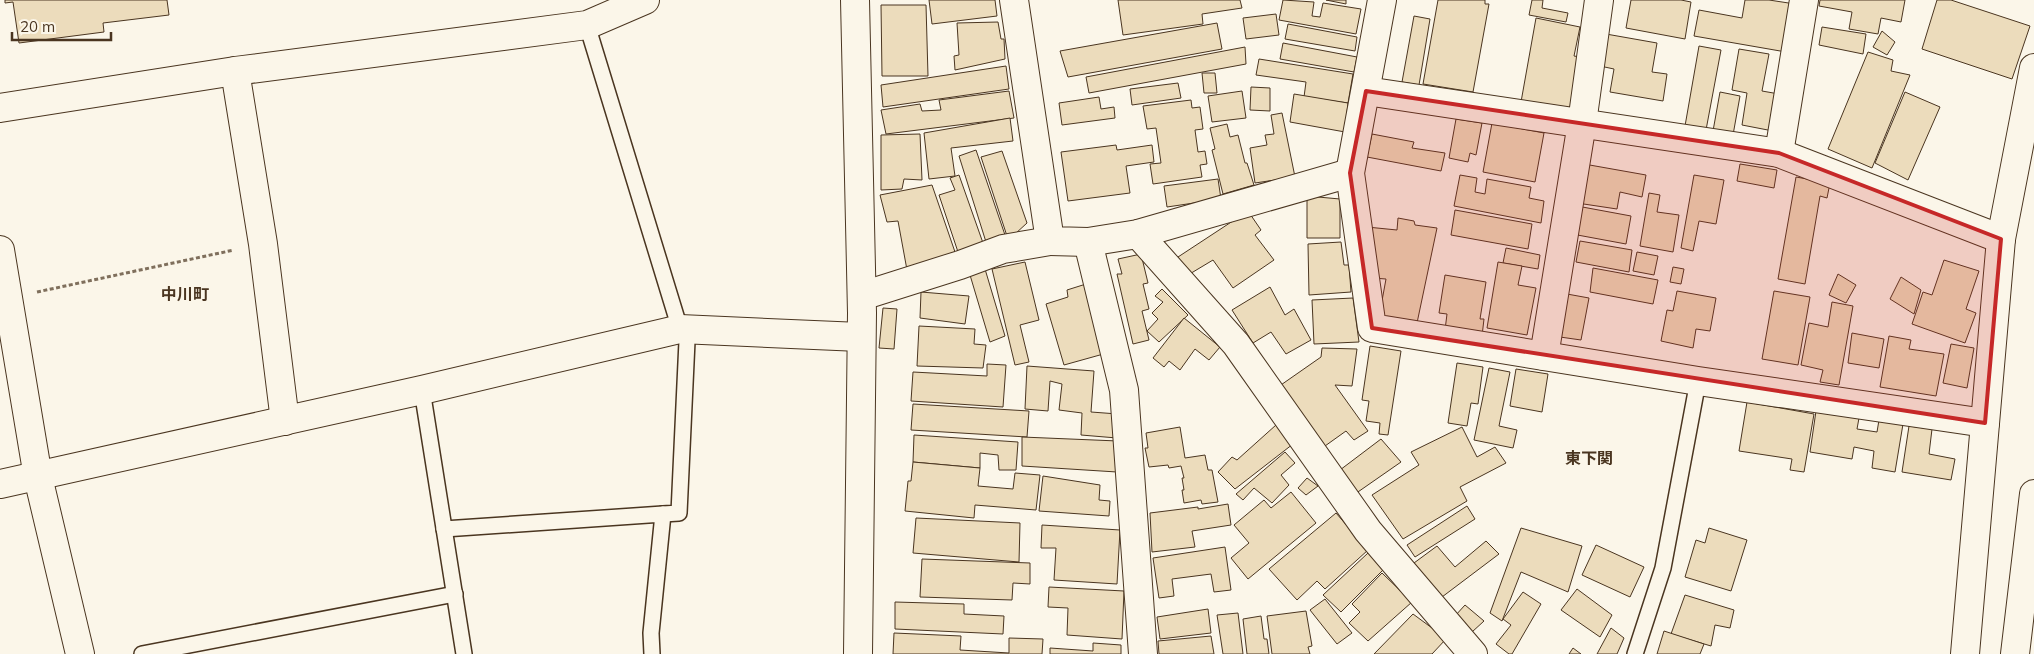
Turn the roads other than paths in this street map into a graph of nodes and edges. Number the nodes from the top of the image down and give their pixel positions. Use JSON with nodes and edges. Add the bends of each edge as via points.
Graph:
{"nodes":[{"id":1,"x":646,"y":0,"type":"edge"},
{"id":2,"x":855,"y":0,"type":"edge"},
{"id":3,"x":1014,"y":0,"type":"edge"},
{"id":4,"x":1382,"y":0,"type":"edge"},
{"id":5,"x":1599,"y":0,"type":"edge"},
{"id":6,"x":1804,"y":0,"type":"edge"},
{"id":7,"x":587,"y":25,"type":"junction"},
{"id":8,"x":2034,"y":68,"type":"edge"},
{"id":9,"x":235,"y":71,"type":"junction"},
{"id":10,"x":1366,"y":91,"type":"junction"},
{"id":11,"x":0,"y":108,"type":"edge"},
{"id":12,"x":1582,"y":123,"type":"junction"},
{"id":13,"x":1779,"y":153,"type":"junction"},
{"id":14,"x":1350,"y":173,"type":"junction"},
{"id":15,"x":1138,"y":234,"type":"junction"},
{"id":16,"x":2001,"y":239,"type":"junction"},
{"id":17,"x":1050,"y":241,"type":"junction"},
{"id":18,"x":1088,"y":242,"type":"junction"},
{"id":19,"x":0,"y":250,"type":"edge"},
{"id":20,"x":862,"y":296,"type":"junction"},
{"id":21,"x":680,"y":328,"type":"junction"},
{"id":22,"x":860,"y":337,"type":"junction"},
{"id":23,"x":1544,"y":356,"type":"junction"},
{"id":24,"x":1698,"y":381,"type":"junction"},
{"id":25,"x":422,"y":390,"type":"junction"},
{"id":26,"x":285,"y":421,"type":"junction"},
{"id":27,"x":1985,"y":423,"type":"junction"},
{"id":28,"x":38,"y":477,"type":"junction"},
{"id":29,"x":0,"y":484,"type":"edge"},
{"id":30,"x":2034,"y":494,"type":"edge"},
{"id":31,"x":662,"y":514,"type":"junction"},
{"id":32,"x":444,"y":529,"type":"junction"},
{"id":33,"x":454,"y":594,"type":"junction"},
{"id":34,"x":80,"y":654,"type":"edge"},
{"id":35,"x":142,"y":654,"type":"edge"},
{"id":36,"x":464,"y":654,"type":"edge"},
{"id":37,"x":652,"y":654,"type":"edge"},
{"id":38,"x":858,"y":654,"type":"edge"},
{"id":39,"x":1143,"y":654,"type":"edge"},
{"id":40,"x":1473,"y":654,"type":"edge"},
{"id":41,"x":1635,"y":654,"type":"edge"},
{"id":42,"x":1965,"y":654,"type":"edge"},
{"id":43,"x":2015,"y":654,"type":"edge"}],
"edges":[{"from":1,"to":7,"type":"street"},
{"from":2,"to":20,"type":"street"},
{"from":3,"to":17,"type":"street"},
{"from":4,"to":10,"type":"street"},
{"from":5,"to":12,"type":"street"},
{"from":6,"to":13,"type":"street"},
{"from":7,"to":9,"type":"street"},
{"from":7,"to":21,"type":"lane"},
{"from":8,"to":16,"type":"street"},
{"from":9,"to":11,"type":"street"},
{"from":9,"to":26,"type":"street","via":[[263,244]]},
{"from":10,"to":12,"type":"street"},
{"from":10,"to":14,"type":"street"},
{"from":12,"to":13,"type":"street"},
{"from":12,"to":23,"type":"street"},
{"from":13,"to":16,"type":"street"},
{"from":14,"to":15,"type":"street"},
{"from":14,"to":23,"type":"street","via":[[1372,328]]},
{"from":15,"to":18,"type":"street"},
{"from":15,"to":40,"type":"street","via":[[1236,344],[1368,531]]},
{"from":16,"to":27,"type":"street"},
{"from":17,"to":18,"type":"street"},
{"from":17,"to":20,"type":"street","via":[[1003,249]]},
{"from":18,"to":39,"type":"street","via":[[1124,390]]},
{"from":19,"to":28,"type":"street"},
{"from":20,"to":22,"type":"street"},
{"from":21,"to":22,"type":"street"},
{"from":21,"to":25,"type":"street"},
{"from":21,"to":31,"type":"lane","via":[[687,341],[679,513]]},
{"from":22,"to":38,"type":"street"},
{"from":23,"to":24,"type":"street"},
{"from":24,"to":27,"type":"street"},
{"from":24,"to":41,"type":"lane","via":[[1664,568]]},
{"from":25,"to":26,"type":"street"},
{"from":25,"to":32,"type":"lane"},
{"from":26,"to":28,"type":"street"},
{"from":27,"to":42,"type":"street"},
{"from":28,"to":29,"type":"street"},
{"from":28,"to":34,"type":"street"},
{"from":30,"to":43,"type":"street"},
{"from":31,"to":32,"type":"lane"},
{"from":31,"to":37,"type":"lane"},
{"from":32,"to":33,"type":"lane"},
{"from":33,"to":35,"type":"lane"},
{"from":33,"to":36,"type":"lane"}]}
